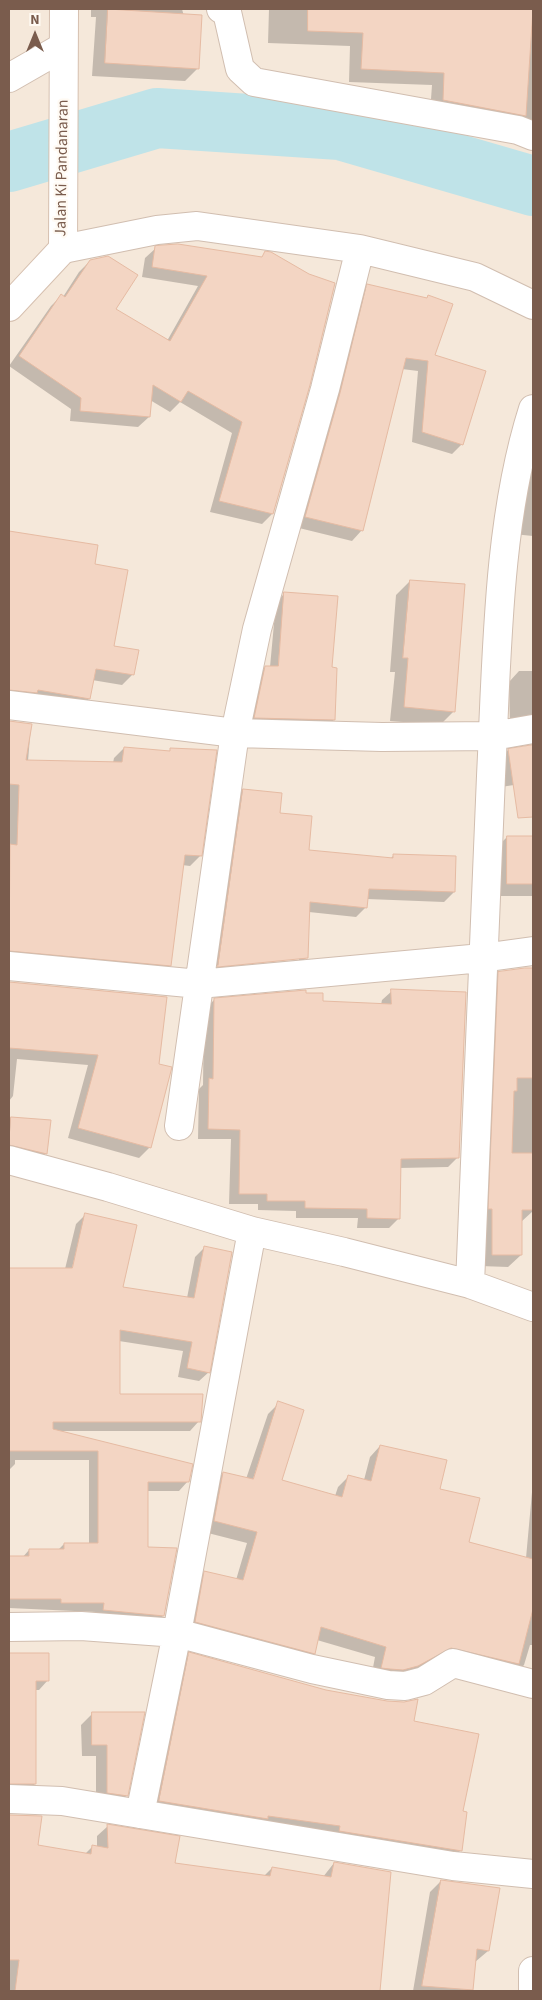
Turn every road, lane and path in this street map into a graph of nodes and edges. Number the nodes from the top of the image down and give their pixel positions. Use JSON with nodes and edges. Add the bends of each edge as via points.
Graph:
{"nodes":[{"id":1,"x":64,"y":9,"type":"edge"},
{"id":2,"x":221,"y":9,"type":"edge"},
{"id":3,"x":64,"y":57,"type":"junction"},
{"id":4,"x":9,"y":78,"type":"edge"},
{"id":5,"x":533,"y":133,"type":"edge"},
{"id":6,"x":63,"y":238,"type":"junction"},
{"id":7,"x":360,"y":248,"type":"junction"},
{"id":8,"x":533,"y":305,"type":"edge"},
{"id":9,"x":9,"y":307,"type":"edge"},
{"id":10,"x":533,"y":408,"type":"edge"},
{"id":11,"x":9,"y":705,"type":"edge"},
{"id":12,"x":533,"y":729,"type":"edge"},
{"id":13,"x":235,"y":733,"type":"junction"},
{"id":14,"x":493,"y":736,"type":"junction"},
{"id":15,"x":533,"y":951,"type":"edge"},
{"id":16,"x":482,"y":958,"type":"junction"},
{"id":17,"x":9,"y":966,"type":"edge"},
{"id":18,"x":199,"y":984,"type":"junction"},
{"id":19,"x":179,"y":1126,"type":"dead end"},
{"id":20,"x":9,"y":1160,"type":"edge"},
{"id":21,"x":252,"y":1231,"type":"junction"},
{"id":22,"x":470,"y":1284,"type":"junction"},
{"id":23,"x":533,"y":1307,"type":"edge"},
{"id":24,"x":9,"y":1627,"type":"edge"},
{"id":25,"x":177,"y":1634,"type":"junction"},
{"id":26,"x":533,"y":1684,"type":"edge"},
{"id":27,"x":9,"y":1799,"type":"edge"},
{"id":28,"x":140,"y":1814,"type":"junction"},
{"id":29,"x":533,"y":1874,"type":"edge"},
{"id":30,"x":533,"y":1971,"type":"edge"},
{"id":31,"x":533,"y":1991,"type":"edge"}],
"edges":[{"from":1,"to":3,"type":"street","name":"Jalan Ki Pandanaran"},
{"from":2,"to":5,"type":"street","via":[[227,12],[240,69],[254,82]]},
{"from":3,"to":4,"type":"street"},
{"from":3,"to":6,"type":"street","name":"Jalan Ki Pandanaran"},
{"from":6,"to":7,"type":"street","via":[[197,226]]},
{"from":6,"to":9,"type":"street","name":"Jalan Ki Pandanaran"},
{"from":7,"to":8,"type":"street","via":[[475,277]]},
{"from":7,"to":13,"type":"street","via":[[325,389],[257,629]]},
{"from":10,"to":14,"type":"street","via":[[510,508]]},
{"from":11,"to":13,"type":"street"},
{"from":12,"to":14,"type":"street"},
{"from":13,"to":14,"type":"street"},
{"from":13,"to":18,"type":"street"},
{"from":14,"to":16,"type":"street"},
{"from":15,"to":16,"type":"street"},
{"from":16,"to":18,"type":"street"},
{"from":16,"to":22,"type":"street"},
{"from":17,"to":18,"type":"street"},
{"from":18,"to":19,"type":"street"},
{"from":20,"to":21,"type":"street"},
{"from":21,"to":22,"type":"street"},
{"from":21,"to":25,"type":"street"},
{"from":22,"to":23,"type":"street"},
{"from":24,"to":25,"type":"street","via":[[81,1626]]},
{"from":25,"to":26,"type":"street","via":[[388,1685],[424,1682],[453,1663]]},
{"from":25,"to":28,"type":"street"},
{"from":27,"to":28,"type":"street","via":[[62,1801]]},
{"from":28,"to":29,"type":"street","via":[[453,1866]]},
{"from":30,"to":31,"type":"street"}]}
